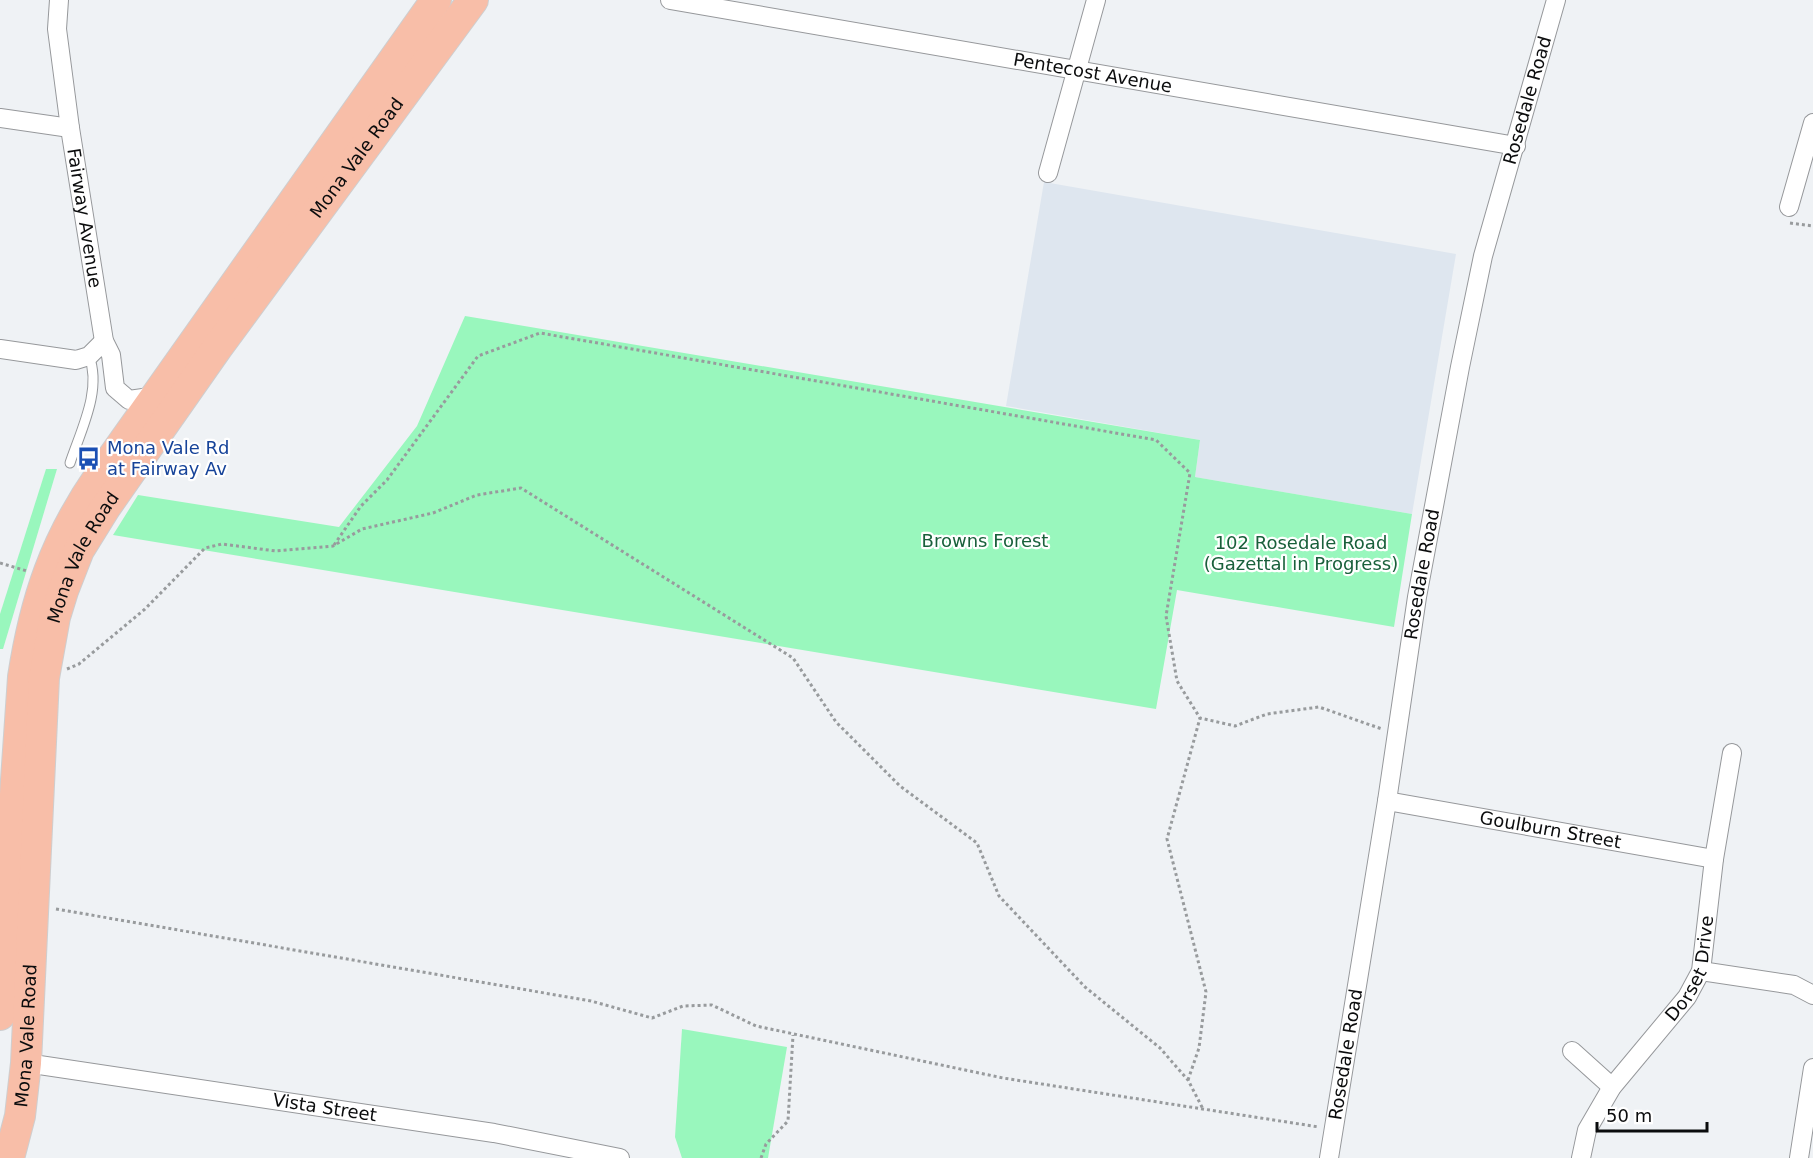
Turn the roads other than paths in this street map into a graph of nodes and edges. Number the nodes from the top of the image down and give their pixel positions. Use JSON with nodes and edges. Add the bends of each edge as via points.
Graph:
{"nodes":[{"id":1,"x":59,"y":0,"type":"edge"},
{"id":2,"x":435,"y":0,"type":"edge"},
{"id":3,"x":473,"y":0,"type":"edge"},
{"id":4,"x":670,"y":0,"type":"edge"},
{"id":5,"x":1096,"y":0,"type":"edge"},
{"id":6,"x":1556,"y":0,"type":"edge"},
{"id":7,"x":1075,"y":72,"type":"junction"},
{"id":8,"x":0,"y":118,"type":"edge"},
{"id":9,"x":1813,"y":123,"type":"edge"},
{"id":10,"x":70,"y":128,"type":"junction"},
{"id":11,"x":1516,"y":146,"type":"junction"},
{"id":12,"x":1048,"y":173,"type":"dead end"},
{"id":13,"x":1789,"y":207,"type":"dead end"},
{"id":14,"x":104,"y":341,"type":"junction"},
{"id":15,"x":0,"y":349,"type":"edge"},
{"id":16,"x":89,"y":356,"type":"junction"},
{"id":17,"x":157,"y":396,"type":"junction"},
{"id":18,"x":70,"y":463,"type":"dead end"},
{"id":19,"x":1732,"y":753,"type":"dead end"},
{"id":20,"x":1387,"y":801,"type":"junction"},
{"id":21,"x":1714,"y":859,"type":"junction"},
{"id":22,"x":1701,"y":971,"type":"junction"},
{"id":23,"x":1813,"y":995,"type":"edge"},
{"id":24,"x":0,"y":1015,"type":"edge"},
{"id":25,"x":1572,"y":1051,"type":"dead end"},
{"id":26,"x":26,"y":1063,"type":"junction"},
{"id":27,"x":1813,"y":1068,"type":"edge"},
{"id":28,"x":1612,"y":1087,"type":"junction"},
{"id":29,"x":9,"y":1158,"type":"edge"},
{"id":30,"x":620,"y":1158,"type":"edge"},
{"id":31,"x":1329,"y":1158,"type":"edge"},
{"id":32,"x":1581,"y":1158,"type":"edge"},
{"id":33,"x":1798,"y":1158,"type":"edge"}],
"edges":[{"from":1,"to":10,"type":"street","name":"Fairway Avenue","via":[[57,29]]},
{"from":2,"to":17,"type":"highway","name":"Mona Vale Road"},
{"from":3,"to":26,"type":"highway","name":"Mona Vale Road","via":[[217,348],[79,550],[55,617],[44,678]]},
{"from":4,"to":7,"type":"street","name":"Pentecost Avenue"},
{"from":5,"to":7,"type":"street"},
{"from":6,"to":11,"type":"street","name":"Rosedale Road"},
{"from":7,"to":11,"type":"street","name":"Pentecost Avenue"},
{"from":7,"to":12,"type":"street"},
{"from":8,"to":10,"type":"street"},
{"from":9,"to":13,"type":"street"},
{"from":10,"to":14,"type":"street","name":"Fairway Avenue"},
{"from":11,"to":20,"type":"street","name":"Rosedale Road","via":[[1483,256],[1460,367],[1417,597]]},
{"from":14,"to":16,"type":"street"},
{"from":14,"to":17,"type":"street","name":"Fairway Avenue","via":[[121,395],[136,400]]},
{"from":15,"to":16,"type":"street","via":[[76,360]]},
{"from":16,"to":18,"type":"lane","via":[[94,369],[91,403]]},
{"from":17,"to":24,"type":"highway","name":"Mona Vale Road","via":[[76,510],[45,576],[31,627],[23,677]]},
{"from":19,"to":21,"type":"street","name":"Dorset Drive"},
{"from":20,"to":21,"type":"street","name":"Goulburn Street"},
{"from":20,"to":31,"type":"street","name":"Rosedale Road"},
{"from":21,"to":22,"type":"street","name":"Dorset Drive"},
{"from":22,"to":23,"type":"street","via":[[1794,985]]},
{"from":22,"to":28,"type":"street","name":"Dorset Drive","via":[[1688,997]]},
{"from":25,"to":28,"type":"street"},
{"from":26,"to":29,"type":"highway","name":"Mona Vale Road","via":[[20,1116]]},
{"from":26,"to":30,"type":"street","name":"Vista Street","via":[[494,1133]]},
{"from":27,"to":33,"type":"street"},
{"from":28,"to":32,"type":"street","name":"Dorset Drive","via":[[1587,1130]]}]}
